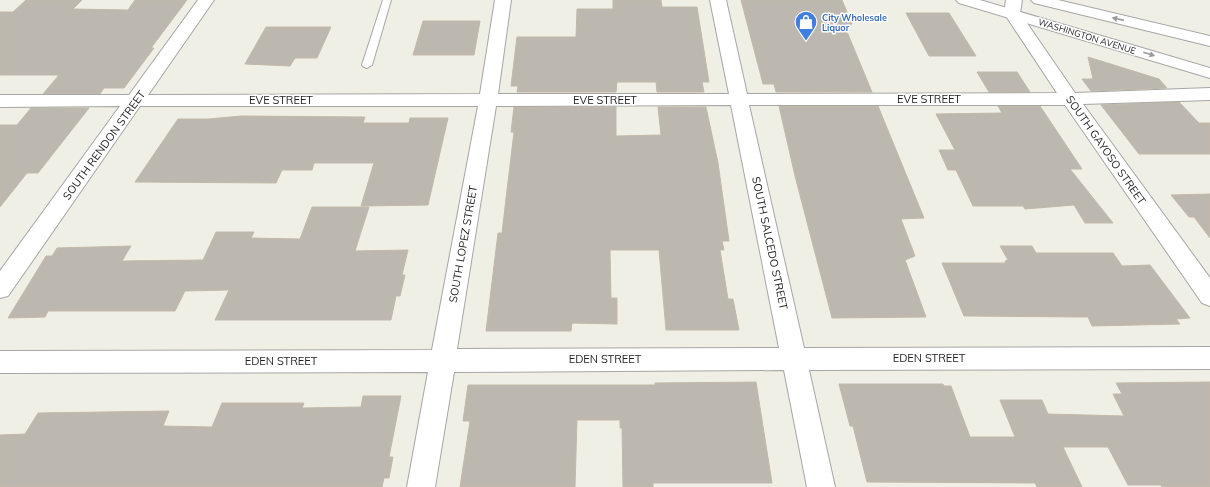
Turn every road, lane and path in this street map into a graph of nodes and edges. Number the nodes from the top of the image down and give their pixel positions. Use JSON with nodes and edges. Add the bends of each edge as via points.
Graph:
{"nodes":[{"id":1,"x":206,"y":0,"type":"edge"},
{"id":2,"x":387,"y":0,"type":"edge"},
{"id":3,"x":503,"y":0,"type":"edge"},
{"id":4,"x":718,"y":0,"type":"edge"},
{"id":5,"x":964,"y":0,"type":"edge"},
{"id":6,"x":1039,"y":0,"type":"edge"},
{"id":7,"x":1013,"y":6,"type":"edge"},
{"id":8,"x":1210,"y":41,"type":"edge"},
{"id":9,"x":367,"y":65,"type":"dead end"},
{"id":10,"x":1210,"y":72,"type":"edge"},
{"id":11,"x":1210,"y":94,"type":"edge"},
{"id":12,"x":740,"y":99,"type":"junction"},
{"id":13,"x":1070,"y":99,"type":"junction"},
{"id":14,"x":136,"y":100,"type":"junction"},
{"id":15,"x":488,"y":100,"type":"junction"},
{"id":16,"x":0,"y":101,"type":"edge"},
{"id":17,"x":0,"y":289,"type":"edge"},
{"id":18,"x":1210,"y":296,"type":"edge"},
{"id":19,"x":1210,"y":358,"type":"edge"},
{"id":20,"x":795,"y":359,"type":"junction"},
{"id":21,"x":443,"y":360,"type":"junction"},
{"id":22,"x":0,"y":362,"type":"edge"},
{"id":23,"x":421,"y":487,"type":"edge"},
{"id":24,"x":821,"y":487,"type":"edge"}],
"edges":[{"from":1,"to":14,"type":"street","name":"SOUTH RENDON STREET"},
{"from":2,"to":9,"type":"lane"},
{"from":3,"to":15,"type":"street","name":"SOUTH LOPEZ STREET"},
{"from":4,"to":12,"type":"street","name":"SOUTH SALCEDO STREET"},
{"from":5,"to":7,"type":"street","name":"WASHINGTON AVENUE"},
{"from":8,"to":6,"type":"street","name":"WASHINGTON AVENUE","one_way":true},
{"from":7,"to":10,"type":"street","name":"WASHINGTON AVENUE","one_way":true},
{"from":7,"to":13,"type":"street","name":"SOUTH GAYOSO STREET"},
{"from":11,"to":13,"type":"street","name":"EVE STREET"},
{"from":12,"to":13,"type":"street","name":"EVE STREET"},
{"from":12,"to":15,"type":"street","name":"EVE STREET"},
{"from":12,"to":20,"type":"street","name":"SOUTH SALCEDO STREET"},
{"from":13,"to":18,"type":"street","name":"SOUTH GAYOSO STREET"},
{"from":14,"to":15,"type":"street","name":"EVE STREET"},
{"from":14,"to":16,"type":"street","name":"EVE STREET"},
{"from":14,"to":17,"type":"street","name":"SOUTH RENDON STREET"},
{"from":15,"to":21,"type":"street","name":"SOUTH LOPEZ STREET"},
{"from":19,"to":20,"type":"street","name":"EDEN STREET"},
{"from":20,"to":21,"type":"street","name":"EDEN STREET"},
{"from":20,"to":24,"type":"street","name":"SOUTH SALCEDO STREET"},
{"from":21,"to":22,"type":"street","name":"EDEN STREET"},
{"from":21,"to":23,"type":"street","name":"SOUTH LOPEZ STREET"}]}
